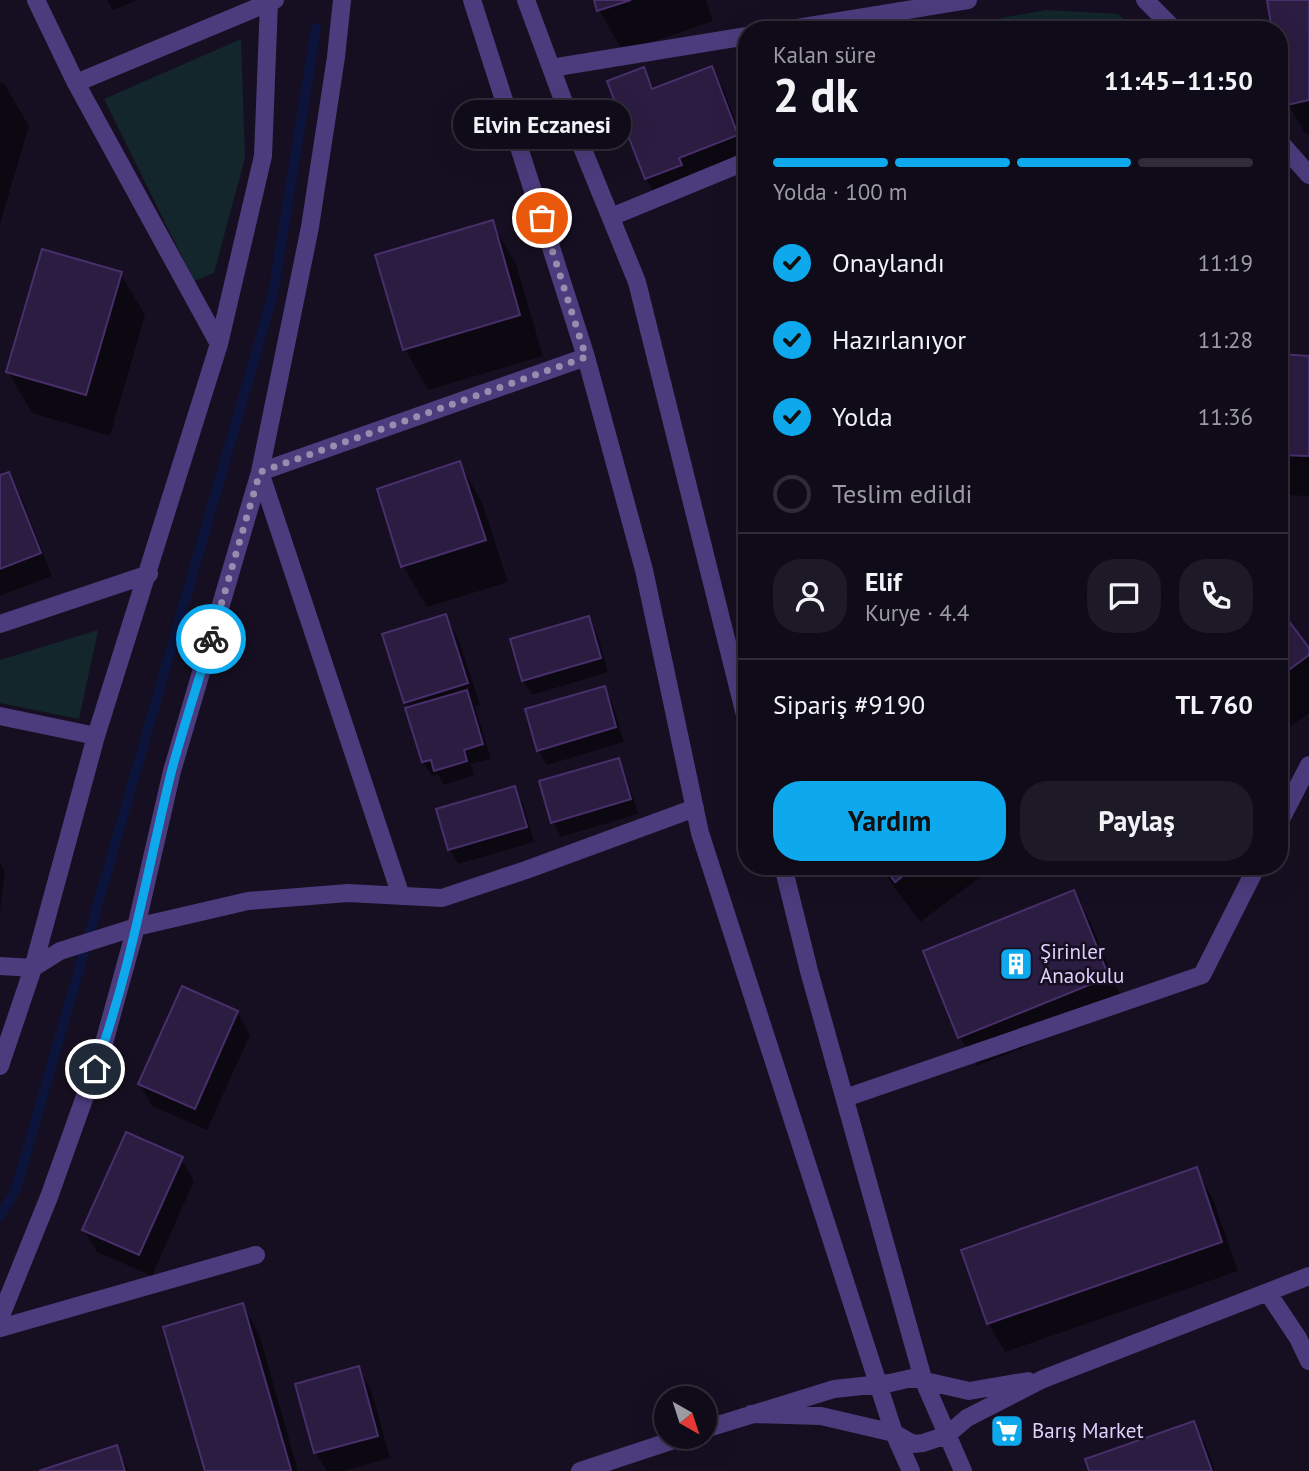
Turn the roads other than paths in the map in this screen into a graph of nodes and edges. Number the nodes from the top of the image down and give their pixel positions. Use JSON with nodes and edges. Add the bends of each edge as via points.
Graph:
{"nodes":[{"id":1,"x":36,"y":0,"type":"edge"},
{"id":2,"x":342,"y":0,"type":"edge"},
{"id":3,"x":472,"y":0,"type":"edge"},
{"id":4,"x":526,"y":0,"type":"edge"},
{"id":5,"x":968,"y":0,"type":"edge"},
{"id":6,"x":1145,"y":0,"type":"edge"},
{"id":7,"x":272,"y":1,"type":"edge"},
{"id":8,"x":840,"y":21,"type":"edge"},
{"id":9,"x":1166,"y":21,"type":"edge"},
{"id":10,"x":738,"y":37,"type":"edge"},
{"id":11,"x":551,"y":68,"type":"junction"},
{"id":12,"x":76,"y":83,"type":"junction"},
{"id":13,"x":1288,"y":151,"type":"edge"},
{"id":14,"x":738,"y":165,"type":"edge"},
{"id":15,"x":1309,"y":175,"type":"edge"},
{"id":16,"x":611,"y":217,"type":"junction"},
{"id":17,"x":219,"y":344,"type":"junction"},
{"id":18,"x":586,"y":357,"type":"junction"},
{"id":19,"x":260,"y":472,"type":"junction"},
{"id":20,"x":149,"y":574,"type":"junction"},
{"id":21,"x":0,"y":624,"type":"edge"},
{"id":22,"x":738,"y":687,"type":"edge"},
{"id":23,"x":0,"y":716,"type":"edge"},
{"id":24,"x":96,"y":736,"type":"junction"},
{"id":25,"x":1309,"y":765,"type":"edge"},
{"id":26,"x":1288,"y":806,"type":"edge"},
{"id":27,"x":695,"y":808,"type":"junction"},
{"id":28,"x":785,"y":875,"type":"edge"},
{"id":29,"x":1252,"y":875,"type":"edge"},
{"id":30,"x":401,"y":896,"type":"junction"},
{"id":31,"x":136,"y":927,"type":"junction"},
{"id":32,"x":0,"y":966,"type":"edge"},
{"id":33,"x":33,"y":968,"type":"junction"},
{"id":34,"x":0,"y":1066,"type":"edge"},
{"id":35,"x":845,"y":1098,"type":"junction"},
{"id":36,"x":256,"y":1255,"type":"dead end"},
{"id":37,"x":1309,"y":1276,"type":"edge"},
{"id":38,"x":1268,"y":1293,"type":"junction"},
{"id":39,"x":0,"y":1318,"type":"edge"},
{"id":40,"x":0,"y":1328,"type":"edge"},
{"id":41,"x":1309,"y":1361,"type":"edge"},
{"id":42,"x":923,"y":1379,"type":"junction"},
{"id":43,"x":1043,"y":1379,"type":"junction"},
{"id":44,"x":878,"y":1384,"type":"junction"},
{"id":45,"x":751,"y":1414,"type":"junction"},
{"id":46,"x":718,"y":1425,"type":"edge"},
{"id":47,"x":894,"y":1433,"type":"junction"},
{"id":48,"x":947,"y":1435,"type":"junction"},
{"id":49,"x":654,"y":1447,"type":"edge"},
{"id":50,"x":580,"y":1471,"type":"edge"},
{"id":51,"x":911,"y":1471,"type":"edge"},
{"id":52,"x":963,"y":1471,"type":"edge"}],
"edges":[{"from":1,"to":12,"type":"street"},
{"from":2,"to":19,"type":"street","via":[[310,227]]},
{"from":3,"to":18,"type":"street"},
{"from":4,"to":11,"type":"street"},
{"from":5,"to":8,"type":"street"},
{"from":6,"to":9,"type":"street"},
{"from":7,"to":12,"type":"street"},
{"from":7,"to":17,"type":"street","via":[[263,156]]},
{"from":10,"to":11,"type":"street"},
{"from":11,"to":16,"type":"street"},
{"from":12,"to":17,"type":"street"},
{"from":13,"to":15,"type":"street"},
{"from":14,"to":16,"type":"street"},
{"from":16,"to":22,"type":"street","via":[[637,282]]},
{"from":17,"to":20,"type":"street"},
{"from":18,"to":19,"type":"street"},
{"from":18,"to":27,"type":"street","via":[[644,570]]},
{"from":19,"to":30,"type":"street"},
{"from":19,"to":31,"type":"street","via":[[172,771]]},
{"from":20,"to":21,"type":"street"},
{"from":20,"to":24,"type":"street"},
{"from":23,"to":24,"type":"street"},
{"from":24,"to":33,"type":"street"},
{"from":25,"to":26,"type":"street"},
{"from":27,"to":30,"type":"street","via":[[442,898]]},
{"from":27,"to":44,"type":"street"},
{"from":28,"to":35,"type":"street"},
{"from":29,"to":35,"type":"street","via":[[1202,975]]},
{"from":30,"to":31,"type":"street","via":[[348,893],[248,901]]},
{"from":31,"to":33,"type":"street","via":[[60,951]]},
{"from":31,"to":39,"type":"street","via":[[104,1043]]},
{"from":32,"to":33,"type":"street"},
{"from":33,"to":34,"type":"street"},
{"from":35,"to":42,"type":"street"},
{"from":36,"to":40,"type":"street"},
{"from":37,"to":38,"type":"street"},
{"from":38,"to":41,"type":"street"},
{"from":38,"to":43,"type":"street"},
{"from":42,"to":43,"type":"street","via":[[969,1391]]},
{"from":42,"to":44,"type":"street"},
{"from":42,"to":48,"type":"street"},
{"from":43,"to":48,"type":"street","via":[[967,1419]]},
{"from":44,"to":45,"type":"street","via":[[834,1389]]},
{"from":44,"to":47,"type":"street"},
{"from":45,"to":46,"type":"street"},
{"from":45,"to":47,"type":"street","via":[[821,1416]]},
{"from":47,"to":48,"type":"street","via":[[913,1444]]},
{"from":47,"to":51,"type":"street"},
{"from":48,"to":52,"type":"street"},
{"from":49,"to":50,"type":"street"}]}
